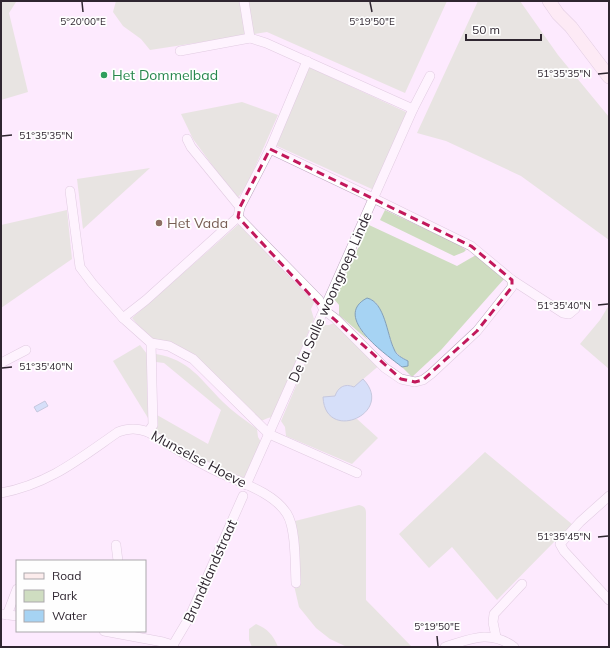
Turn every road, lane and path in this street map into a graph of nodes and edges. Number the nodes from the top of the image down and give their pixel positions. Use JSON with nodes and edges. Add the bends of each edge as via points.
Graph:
{"nodes":[{"id":1,"x":244,"y":1,"type":"edge"},
{"id":2,"x":549,"y":1,"type":"edge"},
{"id":3,"x":558,"y":1,"type":"edge"},
{"id":4,"x":571,"y":27,"type":"junction"},
{"id":5,"x":250,"y":38,"type":"junction"},
{"id":6,"x":180,"y":51,"type":"dead end"},
{"id":7,"x":307,"y":61,"type":"junction"},
{"id":8,"x":430,"y":76,"type":"dead end"},
{"id":9,"x":609,"y":77,"type":"edge"},
{"id":10,"x":413,"y":109,"type":"junction"},
{"id":11,"x":187,"y":139,"type":"dead end"},
{"id":12,"x":270,"y":149,"type":"junction"},
{"id":13,"x":70,"y":191,"type":"dead end"},
{"id":14,"x":373,"y":198,"type":"junction"},
{"id":15,"x":240,"y":206,"type":"junction"},
{"id":16,"x":238,"y":217,"type":"junction"},
{"id":17,"x":512,"y":280,"type":"junction"},
{"id":18,"x":575,"y":309,"type":"dead end"},
{"id":19,"x":324,"y":310,"type":"junction"},
{"id":20,"x":123,"y":318,"type":"junction"},
{"id":21,"x":152,"y":343,"type":"junction"},
{"id":22,"x":26,"y":350,"type":"dead end"},
{"id":23,"x":1,"y":363,"type":"edge"},
{"id":24,"x":148,"y":432,"type":"junction"},
{"id":25,"x":269,"y":434,"type":"junction"},
{"id":26,"x":357,"y":473,"type":"dead end"},
{"id":27,"x":246,"y":485,"type":"junction"},
{"id":28,"x":1,"y":493,"type":"edge"},
{"id":29,"x":243,"y":496,"type":"dead end"},
{"id":30,"x":609,"y":496,"type":"edge"},
{"id":31,"x":116,"y":546,"type":"dead end"},
{"id":32,"x":118,"y":560,"type":"edge"},
{"id":33,"x":296,"y":583,"type":"dead end"},
{"id":34,"x":522,"y":584,"type":"dead end"},
{"id":35,"x":16,"y":591,"type":"edge"},
{"id":36,"x":609,"y":600,"type":"edge"},
{"id":37,"x":4,"y":614,"type":"edge"},
{"id":38,"x":16,"y":616,"type":"edge"},
{"id":39,"x":114,"y":632,"type":"edge"},
{"id":40,"x":124,"y":633,"type":"edge"},
{"id":41,"x":496,"y":637,"type":"junction"},
{"id":42,"x":173,"y":646,"type":"edge"},
{"id":43,"x":444,"y":647,"type":"edge"},
{"id":44,"x":514,"y":647,"type":"edge"}],
"edges":[{"from":1,"to":5,"type":"street"},
{"from":2,"to":4,"type":"main road"},
{"from":3,"to":4,"type":"main road"},
{"from":4,"to":9,"type":"main road"},
{"from":5,"to":6,"type":"street"},
{"from":5,"to":7,"type":"street"},
{"from":7,"to":10,"type":"street"},
{"from":7,"to":12,"type":"street"},
{"from":8,"to":10,"type":"street","name":"De la Salle woongroep Linde"},
{"from":10,"to":14,"type":"street","name":"De la Salle woongroep Linde"},
{"from":11,"to":15,"type":"street"},
{"from":12,"to":14,"type":"street"},
{"from":12,"to":15,"type":"street"},
{"from":13,"to":20,"type":"street","via":[[80,267]]},
{"from":14,"to":17,"type":"street","via":[[471,246]]},
{"from":14,"to":19,"type":"street","name":"De la Salle woongroep Linde"},
{"from":15,"to":16,"type":"street"},
{"from":16,"to":19,"type":"street","via":[[319,300]]},
{"from":16,"to":20,"type":"street"},
{"from":17,"to":18,"type":"street","via":[[563,313],[569,314]]},
{"from":17,"to":19,"type":"street","via":[[512,287],[477,331],[431,374],[415,382],[400,379],[386,368],[336,318]]},
{"from":19,"to":25,"type":"street","name":"De la Salle woongroep Linde"},
{"from":20,"to":21,"type":"street"},
{"from":21,"to":24,"type":"street","via":[[152,425]]},
{"from":21,"to":25,"type":"street","via":[[170,346],[193,359]]},
{"from":22,"to":23,"type":"street"},
{"from":24,"to":27,"type":"street","name":"Munselse Hoeve","via":[[206,466]]},
{"from":24,"to":28,"type":"street","name":"Munselse Hoeve","via":[[138,428],[118,432],[47,479]]},
{"from":25,"to":26,"type":"street"},
{"from":25,"to":27,"type":"street","name":"De la Salle woongroep Linde"},
{"from":27,"to":33,"type":"street","name":"Munselse Hoeve","via":[[277,502],[288,514],[293,530]]},
{"from":29,"to":42,"type":"street","name":"Brundtlandstraat","via":[[189,618]]},
{"from":30,"to":36,"type":"street","via":[[560,544]]},
{"from":31,"to":32,"type":"street"},
{"from":34,"to":41,"type":"street","via":[[494,614]]},
{"from":35,"to":37,"type":"street"},
{"from":37,"to":38,"type":"street"},
{"from":39,"to":40,"type":"street"},
{"from":40,"to":42,"type":"street"},
{"from":41,"to":43,"type":"street","via":[[484,636]]},
{"from":41,"to":44,"type":"street"}]}
